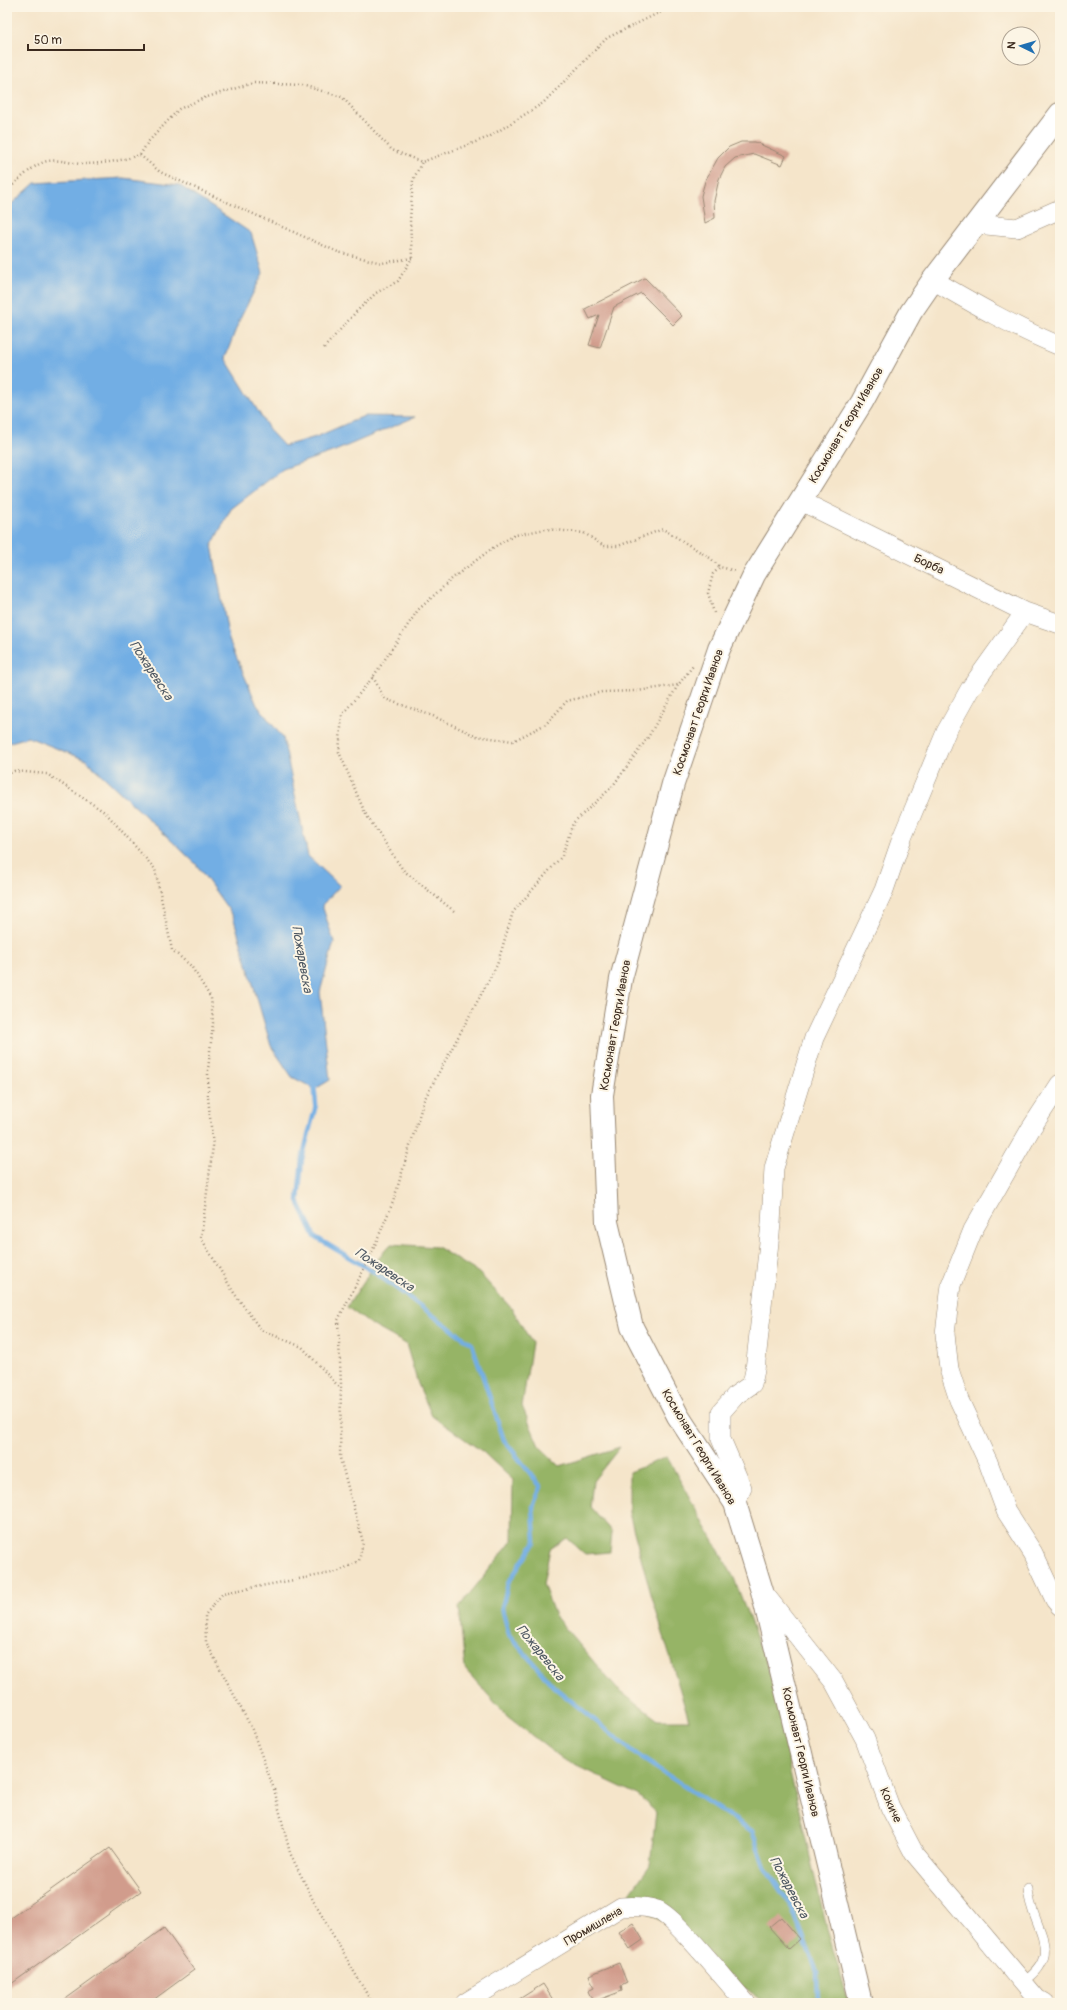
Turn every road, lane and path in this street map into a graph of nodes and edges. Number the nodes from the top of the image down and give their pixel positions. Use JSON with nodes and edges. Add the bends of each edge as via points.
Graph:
{"nodes":[{"id":1,"x":671,"y":7,"type":"edge"},
{"id":2,"x":1060,"y":114,"type":"edge"},
{"id":3,"x":140,"y":155,"type":"junction"},
{"id":4,"x":422,"y":162,"type":"junction"},
{"id":5,"x":7,"y":190,"type":"edge"},
{"id":6,"x":1060,"y":209,"type":"edge"},
{"id":7,"x":976,"y":224,"type":"junction"},
{"id":8,"x":412,"y":258,"type":"junction"},
{"id":9,"x":933,"y":280,"type":"junction"},
{"id":10,"x":1060,"y":346,"type":"edge"},
{"id":11,"x":324,"y":348,"type":"dead end"},
{"id":12,"x":801,"y":501,"type":"junction"},
{"id":13,"x":720,"y":567,"type":"junction"},
{"id":14,"x":754,"y":575,"type":"junction"},
{"id":15,"x":1025,"y":612,"type":"junction"},
{"id":16,"x":712,"y":618,"type":"dead end"},
{"id":17,"x":1060,"y":624,"type":"edge"},
{"id":18,"x":694,"y":664,"type":"dead end"},
{"id":19,"x":373,"y":677,"type":"junction"},
{"id":20,"x":678,"y":686,"type":"junction"},
{"id":21,"x":7,"y":775,"type":"edge"},
{"id":22,"x":454,"y":912,"type":"dead end"},
{"id":23,"x":1060,"y":1084,"type":"edge"},
{"id":24,"x":340,"y":1389,"type":"junction"},
{"id":25,"x":736,"y":1503,"type":"junction"},
{"id":26,"x":762,"y":1591,"type":"junction"},
{"id":27,"x":1060,"y":1606,"type":"edge"},
{"id":28,"x":1028,"y":1888,"type":"dead end"},
{"id":29,"x":1023,"y":1982,"type":"junction"},
{"id":30,"x":372,"y":2003,"type":"edge"},
{"id":31,"x":465,"y":2003,"type":"edge"},
{"id":32,"x":746,"y":2003,"type":"edge"},
{"id":33,"x":861,"y":2003,"type":"edge"},
{"id":34,"x":1044,"y":2003,"type":"edge"}],
"edges":[{"from":1,"to":4,"type":"path","via":[[606,38],[543,103],[489,137]]},
{"from":2,"to":7,"type":"street","name":"Космонавт Георги Иванов"},
{"from":3,"to":4,"type":"path","via":[[148,142],[179,109],[252,83],[302,85],[342,97],[392,150]]},
{"from":3,"to":5,"type":"path","via":[[113,163],[44,162]]},
{"from":3,"to":8,"type":"path","via":[[160,172],[338,252],[382,263]]},
{"from":4,"to":8,"type":"path","via":[[413,180],[410,220]]},
{"from":6,"to":7,"type":"street","via":[[1018,228]]},
{"from":7,"to":9,"type":"street","name":"Космонавт Георги Иванов"},
{"from":8,"to":11,"type":"path","via":[[398,281],[376,293]]},
{"from":9,"to":10,"type":"street","via":[[1038,337]]},
{"from":9,"to":12,"type":"street","name":"Космонавт Георги Иванов","via":[[911,312],[862,402]]},
{"from":12,"to":14,"type":"street","name":"Космонавт Георги Иванов"},
{"from":12,"to":15,"type":"street","name":"Борба"},
{"from":13,"to":14,"type":"path"},
{"from":13,"to":16,"type":"path","via":[[713,574],[708,593],[715,612]]},
{"from":13,"to":19,"type":"path","via":[[663,529],[618,546],[604,546],[584,533],[546,529],[515,535],[494,547],[454,577],[418,610]]},
{"from":14,"to":25,"type":"street","name":"Космонавт Георги Иванов","via":[[719,649],[673,784],[620,979],[602,1095],[607,1222],[632,1327],[678,1416]]},
{"from":15,"to":17,"type":"street","name":"Борба"},
{"from":15,"to":25,"type":"street","via":[[970,689],[946,732],[902,838],[884,890],[814,1038],[774,1168],[771,1224],[752,1384],[736,1395],[721,1412],[721,1439],[742,1488]]},
{"from":18,"to":20,"type":"path"},
{"from":19,"to":20,"type":"path","via":[[385,699],[433,716],[476,736],[513,741],[546,724],[567,701],[602,692]]},
{"from":19,"to":22,"type":"path","via":[[342,715],[339,752],[365,813],[403,870]]},
{"from":20,"to":24,"type":"path","via":[[647,739],[612,787],[573,823],[562,856],[513,912],[497,965],[424,1100],[393,1202],[369,1259],[338,1320]]},
{"from":21,"to":24,"type":"path","via":[[14,771],[47,774],[106,814],[155,869],[172,950],[191,966],[211,998],[213,1023],[208,1097],[213,1146],[201,1238],[234,1293],[262,1330],[302,1347]]},
{"from":23,"to":27,"type":"street","via":[[1030,1130],[973,1230],[951,1285],[944,1334],[949,1369],[959,1400],[988,1462],[1006,1511]]},
{"from":24,"to":30,"type":"path","via":[[340,1458],[363,1542],[359,1561],[337,1572],[223,1593],[205,1615],[206,1642],[251,1727],[274,1789],[290,1853],[314,1902]]},
{"from":25,"to":26,"type":"street","name":"Космонавт Георги Иванов"},
{"from":26,"to":29,"type":"street","name":"Кокиче","via":[[834,1682],[865,1739],[890,1807],[914,1853]]},
{"from":26,"to":33,"type":"street","name":"Космонавт Георги Иванов"},
{"from":28,"to":29,"type":"lane","via":[[1028,1900],[1038,1920],[1046,1955],[1044,1965]]},
{"from":29,"to":34,"type":"street","name":"Кокиче","via":[[1037,1999]]},
{"from":31,"to":32,"type":"street","name":"Промишлена","via":[[621,1907],[639,1906],[659,1910],[677,1925]]}]}
